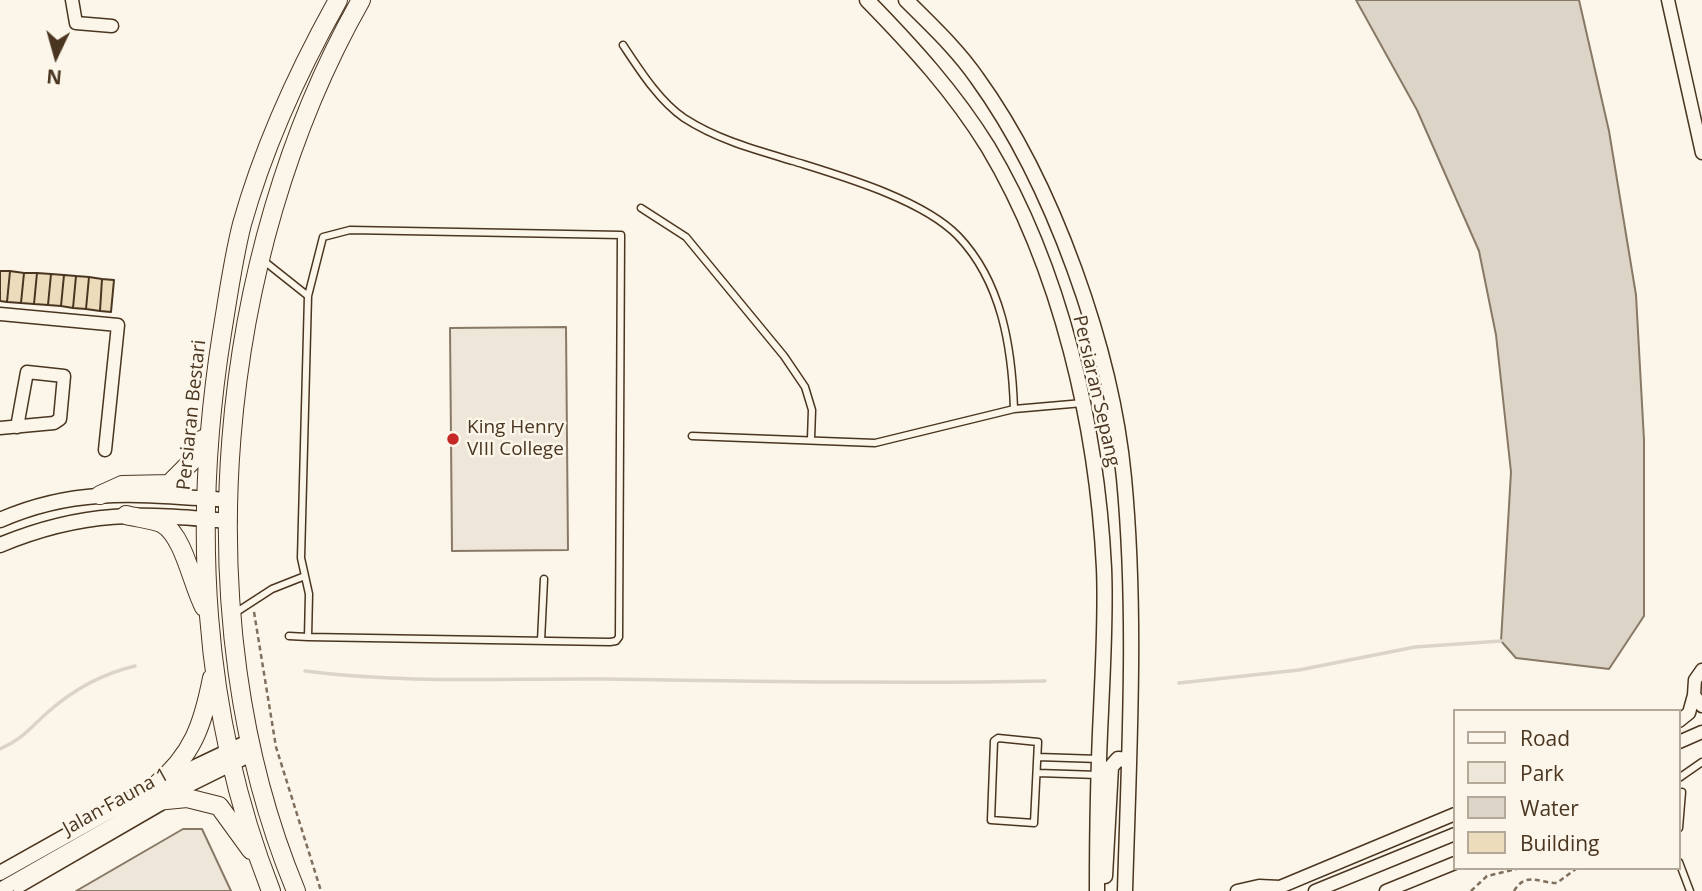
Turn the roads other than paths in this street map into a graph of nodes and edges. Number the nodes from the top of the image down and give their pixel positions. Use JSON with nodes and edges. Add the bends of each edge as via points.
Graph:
{"nodes":[{"id":1,"x":72,"y":0,"type":"edge"},
{"id":2,"x":338,"y":0,"type":"edge"},
{"id":3,"x":361,"y":0,"type":"edge"},
{"id":4,"x":867,"y":0,"type":"edge"},
{"id":5,"x":906,"y":0,"type":"edge"},
{"id":6,"x":1668,"y":0,"type":"edge"},
{"id":7,"x":112,"y":26,"type":"dead end"},
{"id":8,"x":623,"y":45,"type":"dead end"},
{"id":9,"x":1702,"y":153,"type":"edge"},
{"id":10,"x":640,"y":208,"type":"dead end"},
{"id":11,"x":260,"y":258,"type":"junction"},
{"id":12,"x":308,"y":296,"type":"junction"},
{"id":13,"x":0,"y":314,"type":"edge"},
{"id":14,"x":1083,"y":403,"type":"junction"},
{"id":15,"x":1014,"y":409,"type":"junction"},
{"id":16,"x":17,"y":427,"type":"junction"},
{"id":17,"x":0,"y":428,"type":"edge"},
{"id":18,"x":208,"y":430,"type":"junction"},
{"id":19,"x":692,"y":436,"type":"dead end"},
{"id":20,"x":811,"y":439,"type":"junction"},
{"id":21,"x":105,"y":450,"type":"dead end"},
{"id":22,"x":100,"y":495,"type":"junction"},
{"id":23,"x":204,"y":499,"type":"junction"},
{"id":24,"x":229,"y":500,"type":"junction"},
{"id":25,"x":125,"y":516,"type":"junction"},
{"id":26,"x":204,"y":519,"type":"junction"},
{"id":27,"x":0,"y":520,"type":"edge"},
{"id":28,"x":229,"y":521,"type":"junction"},
{"id":29,"x":0,"y":545,"type":"edge"},
{"id":30,"x":305,"y":576,"type":"junction"},
{"id":31,"x":544,"y":579,"type":"dead end"},
{"id":32,"x":208,"y":613,"type":"junction"},
{"id":33,"x":232,"y":614,"type":"junction"},
{"id":34,"x":289,"y":636,"type":"dead end"},
{"id":35,"x":308,"y":636,"type":"junction"},
{"id":36,"x":541,"y":641,"type":"junction"},
{"id":37,"x":214,"y":670,"type":"junction"},
{"id":38,"x":1702,"y":670,"type":"edge"},
{"id":39,"x":1698,"y":700,"type":"edge"},
{"id":40,"x":1681,"y":719,"type":"edge"},
{"id":41,"x":1702,"y":732,"type":"edge"},
{"id":42,"x":1681,"y":741,"type":"edge"},
{"id":43,"x":251,"y":747,"type":"junction"},
{"id":44,"x":230,"y":756,"type":"junction"},
{"id":45,"x":1038,"y":757,"type":"junction"},
{"id":46,"x":1099,"y":759,"type":"junction"},
{"id":47,"x":1129,"y":760,"type":"junction"},
{"id":48,"x":1702,"y":762,"type":"edge"},
{"id":49,"x":1038,"y":773,"type":"junction"},
{"id":50,"x":1098,"y":775,"type":"junction"},
{"id":51,"x":1681,"y":778,"type":"edge"},
{"id":52,"x":155,"y":794,"type":"junction"},
{"id":53,"x":187,"y":798,"type":"junction"},
{"id":54,"x":1454,"y":814,"type":"edge"},
{"id":55,"x":1454,"y":834,"type":"edge"},
{"id":56,"x":259,"y":862,"type":"junction"},
{"id":57,"x":1454,"y":863,"type":"edge"},
{"id":58,"x":1681,"y":867,"type":"edge"},
{"id":59,"x":0,"y":873,"type":"edge"},
{"id":60,"x":0,"y":890,"type":"edge"},
{"id":61,"x":17,"y":891,"type":"edge"},
{"id":62,"x":271,"y":891,"type":"edge"},
{"id":63,"x":296,"y":891,"type":"edge"},
{"id":64,"x":1097,"y":891,"type":"edge"},
{"id":65,"x":1104,"y":891,"type":"edge"},
{"id":66,"x":1125,"y":891,"type":"edge"},
{"id":67,"x":1237,"y":891,"type":"edge"},
{"id":68,"x":1315,"y":891,"type":"edge"},
{"id":69,"x":1386,"y":891,"type":"edge"},
{"id":70,"x":1690,"y":891,"type":"edge"}],
"edges":[{"from":1,"to":7,"type":"street","via":[[76,23]]},
{"from":2,"to":18,"type":"main road","name":"Persiaran Bestari","via":[[289,100],[250,199],[229,289]]},
{"from":3,"to":11,"type":"main road","via":[[309,106]]},
{"from":4,"to":14,"type":"street","name":"Persiaran Sepang","via":[[924,58],[988,147],[1017,202],[1046,274]]},
{"from":5,"to":47,"type":"street","name":"Persiaran Sepang","via":[[977,78],[1008,127],[1073,264],[1101,351],[1122,461],[1130,554]]},
{"from":6,"to":9,"type":"street"},
{"from":8,"to":15,"type":"lane","via":[[683,117],[732,143],[870,185],[956,234],[980,264],[999,307],[1011,350]]},
{"from":10,"to":20,"type":"lane","via":[[686,237],[784,356],[805,387],[812,410]]},
{"from":11,"to":12,"type":"lane"},
{"from":11,"to":24,"type":"main road","via":[[242,359]]},
{"from":12,"to":30,"type":"lane","via":[[301,500]]},
{"from":12,"to":36,"type":"lane","via":[[318,247],[323,237],[338,230],[621,236],[619,636],[610,642]]},
{"from":13,"to":21,"type":"street","via":[[118,325]]},
{"from":14,"to":15,"type":"lane"},
{"from":14,"to":46,"type":"street","name":"Persiaran Sepang","via":[[1104,569]]},
{"from":15,"to":20,"type":"lane","via":[[875,443]]},
{"from":16,"to":16,"type":"street","via":[[60,419],[64,376],[27,372]]},
{"from":16,"to":17,"type":"street"},
{"from":18,"to":22,"type":"main road","via":[[192,461],[169,484],[122,485]]},
{"from":18,"to":23,"type":"main road","name":"Persiaran Bestari"},
{"from":19,"to":20,"type":"lane"},
{"from":22,"to":23,"type":"street"},
{"from":22,"to":27,"type":"street","via":[[54,500]]},
{"from":23,"to":24,"type":"street"},
{"from":23,"to":26,"type":"main road","name":"Persiaran Bestari"},
{"from":24,"to":28,"type":"main road"},
{"from":25,"to":26,"type":"street"},
{"from":25,"to":29,"type":"street","via":[[55,525]]},
{"from":25,"to":32,"type":"main road","via":[[172,530]]},
{"from":26,"to":28,"type":"street"},
{"from":26,"to":32,"type":"main road","name":"Persiaran Bestari"},
{"from":28,"to":33,"type":"main road"},
{"from":30,"to":33,"type":"lane","via":[[272,589]]},
{"from":30,"to":35,"type":"lane"},
{"from":31,"to":36,"type":"lane"},
{"from":32,"to":37,"type":"main road","name":"Persiaran Bestari"},
{"from":33,"to":43,"type":"main road","via":[[238,682]]},
{"from":34,"to":35,"type":"lane"},
{"from":35,"to":36,"type":"lane"},
{"from":37,"to":44,"type":"main road","name":"Persiaran Bestari"},
{"from":37,"to":52,"type":"main road","via":[[201,729]]},
{"from":38,"to":39,"type":"street","via":[[1695,680]]},
{"from":39,"to":40,"type":"street"},
{"from":41,"to":42,"type":"street"},
{"from":43,"to":44,"type":"street","name":"Jalan Fauna 1"},
{"from":43,"to":63,"type":"main road"},
{"from":44,"to":52,"type":"street","name":"Jalan Fauna 1"},
{"from":44,"to":56,"type":"main road","name":"Persiaran Bestari"},
{"from":45,"to":46,"type":"lane"},
{"from":45,"to":49,"type":"lane"},
{"from":45,"to":49,"type":"lane","via":[[1037,740],[994,741],[992,822],[1034,823]]},
{"from":46,"to":50,"type":"street","name":"Persiaran Sepang"},
{"from":47,"to":65,"type":"street","via":[[1118,759],[1111,767]]},
{"from":47,"to":66,"type":"street","name":"Persiaran Sepang"},
{"from":48,"to":51,"type":"lane"},
{"from":49,"to":50,"type":"lane"},
{"from":50,"to":64,"type":"street","name":"Persiaran Sepang"},
{"from":52,"to":53,"type":"main road"},
{"from":52,"to":59,"type":"street","name":"Jalan Fauna 1"},
{"from":52,"to":60,"type":"street","name":"Jalan Fauna 1"},
{"from":53,"to":56,"type":"main road","via":[[219,806]]},
{"from":53,"to":61,"type":"lane","name":"Jalan Fauna 1","via":[[167,804]]},
{"from":54,"to":67,"type":"street","via":[[1280,887]]},
{"from":55,"to":68,"type":"street"},
{"from":56,"to":62,"type":"main road","name":"Persiaran Bestari"},
{"from":57,"to":69,"type":"street"},
{"from":58,"to":70,"type":"lane"}]}
